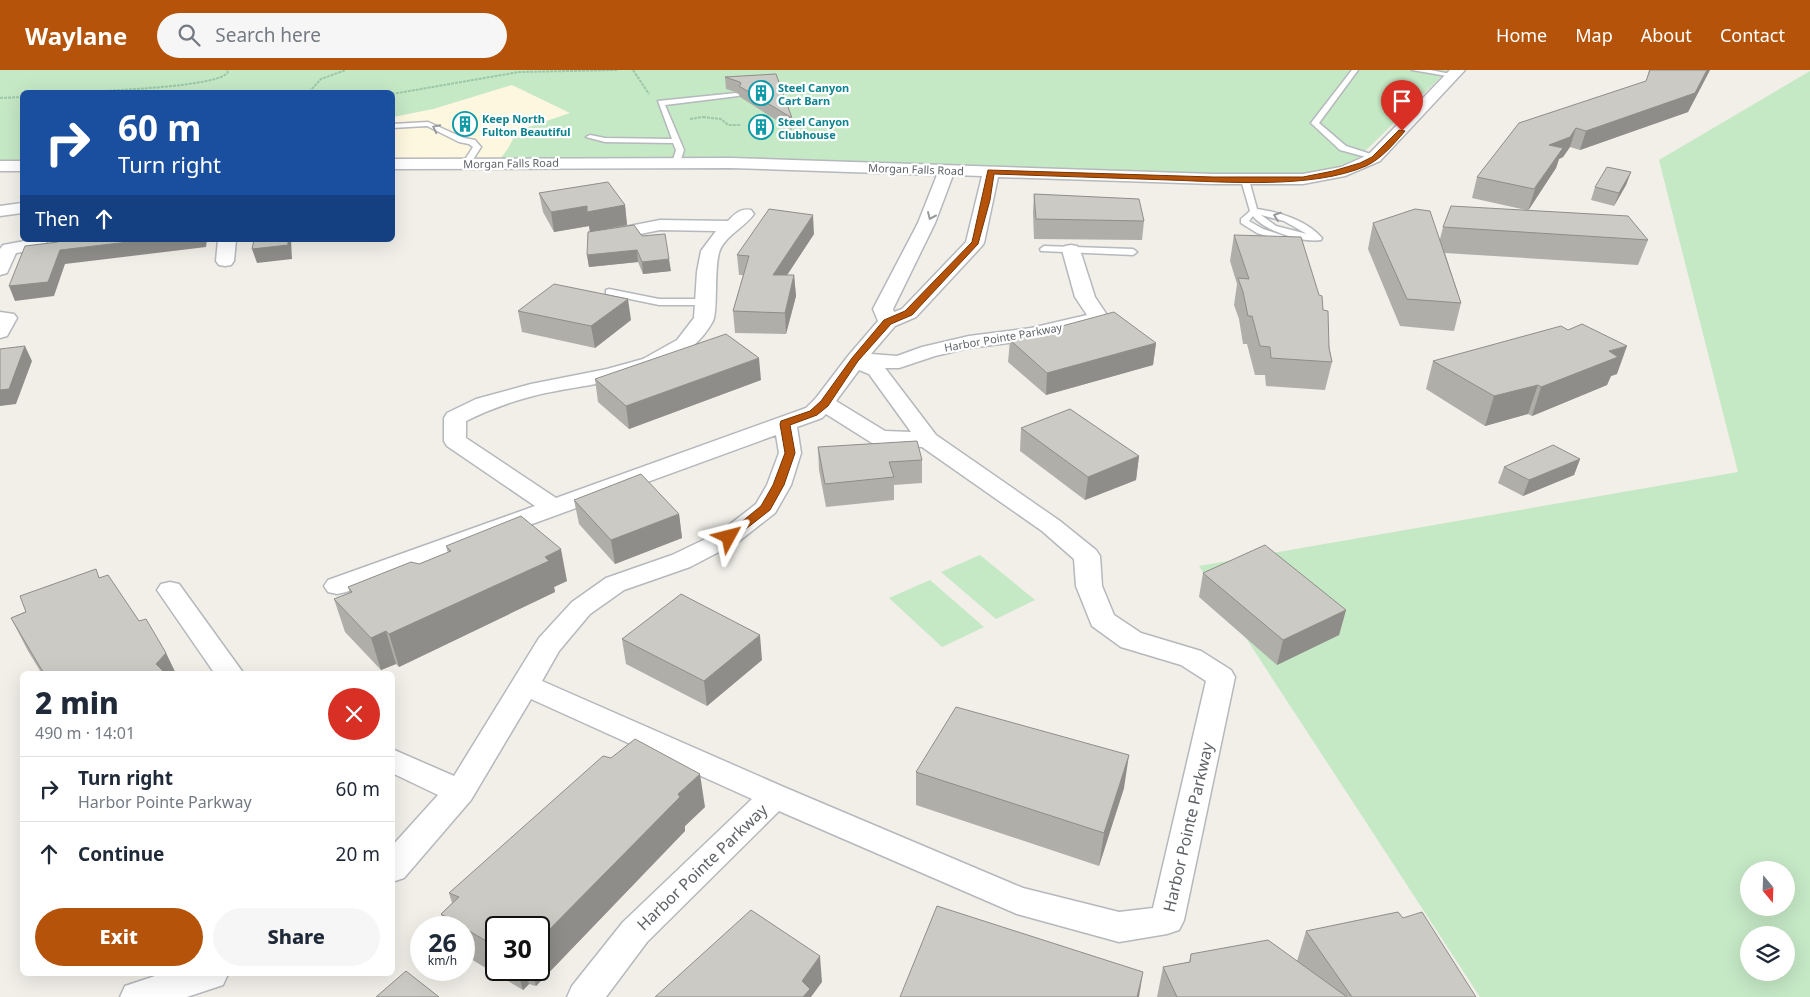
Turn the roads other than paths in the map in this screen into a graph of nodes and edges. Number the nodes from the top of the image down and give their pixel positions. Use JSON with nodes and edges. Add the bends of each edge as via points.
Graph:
{"nodes":[{"id":1,"x":1355,"y":70,"type":"edge"},
{"id":2,"x":1415,"y":70,"type":"edge"},
{"id":3,"x":1455,"y":73,"type":"edge"},
{"id":4,"x":736,"y":95,"type":"edge"},
{"id":5,"x":395,"y":126,"type":"edge"},
{"id":6,"x":590,"y":137,"type":"dead end"},
{"id":7,"x":677,"y":141,"type":"junction"},
{"id":8,"x":1374,"y":158,"type":"junction"},
{"id":9,"x":676,"y":163,"type":"junction"},
{"id":10,"x":395,"y":164,"type":"edge"},
{"id":11,"x":466,"y":164,"type":"junction"},
{"id":12,"x":0,"y":166,"type":"edge"},
{"id":13,"x":20,"y":166,"type":"edge"},
{"id":14,"x":947,"y":170,"type":"junction"},
{"id":15,"x":991,"y":171,"type":"junction"},
{"id":16,"x":1245,"y":180,"type":"junction"},
{"id":17,"x":20,"y":208,"type":"edge"},
{"id":18,"x":0,"y":211,"type":"edge"},
{"id":19,"x":1254,"y":211,"type":"junction"},
{"id":20,"x":594,"y":238,"type":"edge"},
{"id":21,"x":44,"y":242,"type":"edge"},
{"id":22,"x":227,"y":242,"type":"edge"},
{"id":23,"x":1044,"y":249,"type":"dead end"},
{"id":24,"x":4,"y":250,"type":"edge"},
{"id":25,"x":1070,"y":250,"type":"junction"},
{"id":26,"x":1133,"y":252,"type":"dead end"},
{"id":27,"x":912,"y":255,"type":"junction"},
{"id":28,"x":961,"y":259,"type":"junction"},
{"id":29,"x":225,"y":261,"type":"dead end"},
{"id":30,"x":0,"y":269,"type":"edge"},
{"id":31,"x":899,"y":279,"type":"junction"},
{"id":32,"x":936,"y":284,"type":"junction"},
{"id":33,"x":609,"y":292,"type":"dead end"},
{"id":34,"x":704,"y":302,"type":"junction"},
{"id":35,"x":0,"y":318,"type":"edge"},
{"id":36,"x":888,"y":322,"type":"junction"},
{"id":37,"x":0,"y":332,"type":"edge"},
{"id":38,"x":855,"y":360,"type":"junction"},
{"id":39,"x":824,"y":404,"type":"junction"},
{"id":40,"x":785,"y":424,"type":"junction"},
{"id":41,"x":928,"y":440,"type":"junction"},
{"id":42,"x":554,"y":508,"type":"junction"},
{"id":43,"x":337,"y":586,"type":"dead end"},
{"id":44,"x":170,"y":590,"type":"dead end"},
{"id":45,"x":228,"y":671,"type":"edge"},
{"id":46,"x":525,"y":685,"type":"junction"},
{"id":47,"x":395,"y":761,"type":"edge"},
{"id":48,"x":460,"y":792,"type":"junction"},
{"id":49,"x":775,"y":796,"type":"junction"},
{"id":50,"x":395,"y":866,"type":"edge"},
{"id":51,"x":204,"y":976,"type":"edge"},
{"id":52,"x":138,"y":997,"type":"edge"},
{"id":53,"x":585,"y":997,"type":"edge"}],
"edges":[{"from":1,"to":8,"type":"lane","via":[[1315,123],[1343,148]]},
{"from":2,"to":3,"type":"lane"},
{"from":3,"to":8,"type":"street","name":"Morgan Falls Road"},
{"from":4,"to":7,"type":"lane","via":[[661,103]]},
{"from":11,"to":5,"type":"lane","one_way":true,"via":[[477,147],[472,142],[428,124]]},
{"from":6,"to":7,"type":"lane"},
{"from":7,"to":9,"type":"lane","via":[[680,150]]},
{"from":8,"to":16,"type":"street","name":"Morgan Falls Road","via":[[1324,176]]},
{"from":9,"to":11,"type":"street","name":"Morgan Falls Road"},
{"from":9,"to":14,"type":"street","name":"Morgan Falls Road"},
{"from":10,"to":11,"type":"street","name":"Morgan Falls Road"},
{"from":12,"to":13,"type":"street"},
{"from":14,"to":15,"type":"street","name":"Morgan Falls Road"},
{"from":14,"to":27,"type":"street","one_way":true,"via":[[938,201]]},
{"from":15,"to":16,"type":"street","name":"Morgan Falls Road"},
{"from":15,"to":28,"type":"street","via":[[975,243]]},
{"from":16,"to":19,"type":"lane"},
{"from":17,"to":18,"type":"street"},
{"from":19,"to":19,"type":"lane","via":[[1244,221],[1260,231],[1284,239],[1318,238],[1286,232],[1262,221]]},
{"from":20,"to":34,"type":"street","via":[[660,225],[738,220],[710,251]]},
{"from":21,"to":24,"type":"street"},
{"from":22,"to":29,"type":"street"},
{"from":23,"to":25,"type":"lane"},
{"from":24,"to":30,"type":"street"},
{"from":25,"to":26,"type":"lane"},
{"from":25,"to":38,"type":"street","name":"Harbor Pointe Parkway","via":[[1085,297],[1099,318],[1031,334],[969,342],[899,362]]},
{"from":27,"to":28,"type":"street"},
{"from":27,"to":31,"type":"street"},
{"from":28,"to":32,"type":"street"},
{"from":31,"to":32,"type":"street"},
{"from":31,"to":36,"type":"street","via":[[884,309]]},
{"from":32,"to":36,"type":"street","via":[[909,313]]},
{"from":33,"to":34,"type":"lane","via":[[659,302]]},
{"from":34,"to":42,"type":"street","via":[[704,319],[684,344],[650,363],[610,375],[531,390],[484,404],[455,418],[455,441]]},
{"from":35,"to":37,"type":"street","via":[[7,318]]},
{"from":36,"to":38,"type":"street"},
{"from":38,"to":39,"type":"street"},
{"from":38,"to":41,"type":"street","via":[[876,370]]},
{"from":39,"to":40,"type":"street","via":[[814,413]]},
{"from":39,"to":41,"type":"street","via":[[880,438]]},
{"from":40,"to":42,"type":"street"},
{"from":40,"to":46,"type":"street","via":[[790,453],[779,485],[766,508],[729,537],[681,561],[615,584],[581,608],[549,646]]},
{"from":41,"to":49,"type":"street","name":"Harbor Pointe Parkway","via":[[1051,526],[1087,556],[1089,586],[1102,620],[1131,640],[1190,658],[1221,677],[1167,920],[1119,927],[1017,900]]},
{"from":42,"to":43,"type":"street"},
{"from":44,"to":45,"type":"street"},
{"from":46,"to":48,"type":"street"},
{"from":46,"to":49,"type":"street"},
{"from":47,"to":48,"type":"street"},
{"from":48,"to":50,"type":"street"},
{"from":49,"to":53,"type":"street","name":"Harbor Pointe Parkway","via":[[635,932]]},
{"from":51,"to":52,"type":"street"}]}
